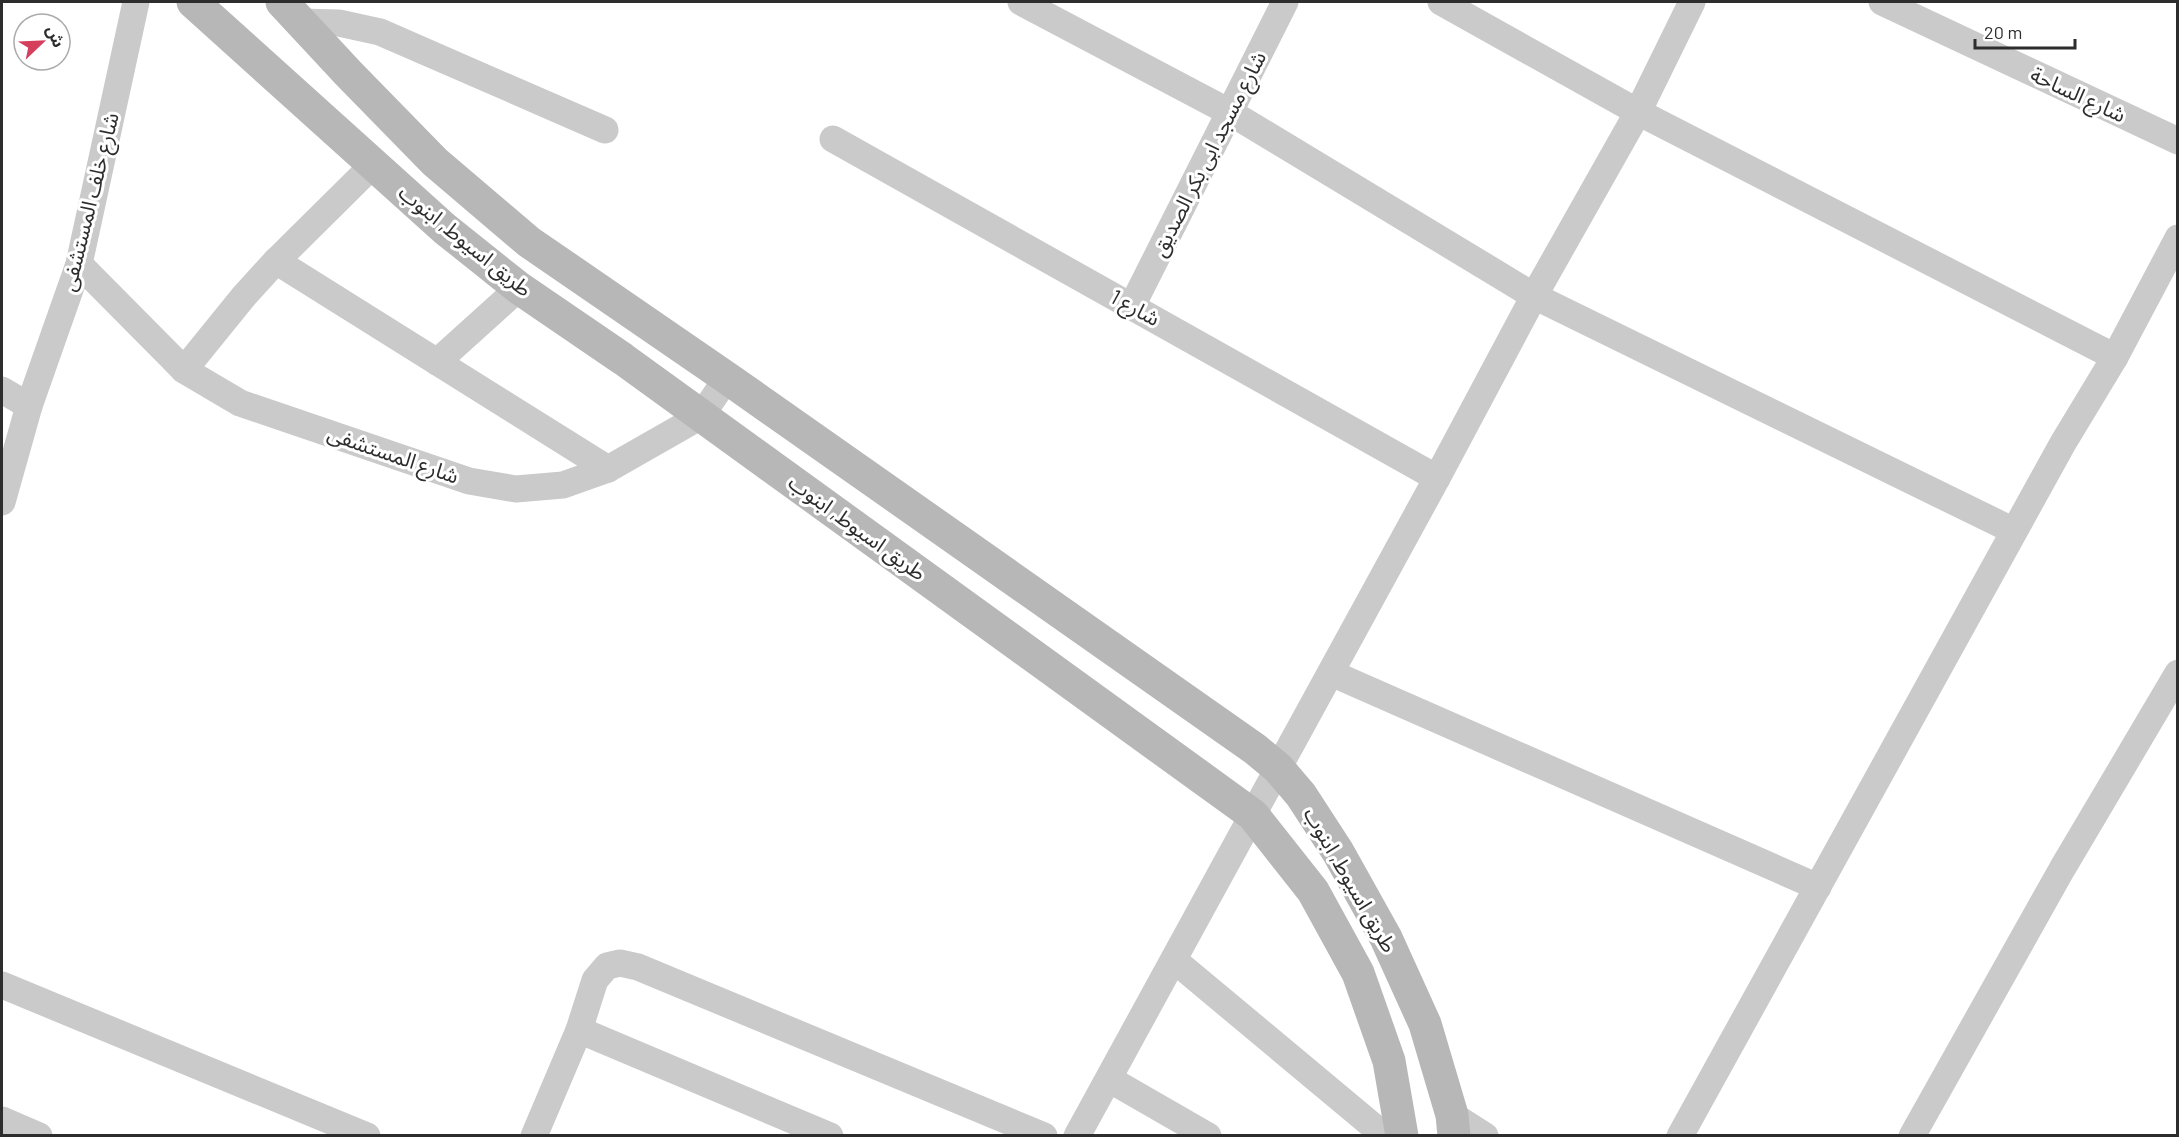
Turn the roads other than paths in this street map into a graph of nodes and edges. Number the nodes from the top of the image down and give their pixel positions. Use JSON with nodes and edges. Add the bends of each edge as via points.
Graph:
{"nodes":[{"id":1,"x":136,"y":2,"type":"edge"},
{"id":2,"x":193,"y":2,"type":"edge"},
{"id":3,"x":1021,"y":2,"type":"edge"},
{"id":4,"x":1285,"y":2,"type":"edge"},
{"id":5,"x":1441,"y":2,"type":"edge"},
{"id":6,"x":1692,"y":2,"type":"edge"},
{"id":7,"x":1882,"y":2,"type":"edge"},
{"id":8,"x":292,"y":12,"type":"edge"},
{"id":9,"x":1638,"y":112,"type":"junction"},
{"id":10,"x":1231,"y":113,"type":"junction"},
{"id":11,"x":604,"y":130,"type":"dead end"},
{"id":12,"x":833,"y":139,"type":"dead end"},
{"id":13,"x":2178,"y":141,"type":"edge"},
{"id":14,"x":373,"y":165,"type":"junction"},
{"id":15,"x":2178,"y":238,"type":"edge"},
{"id":16,"x":276,"y":261,"type":"junction"},
{"id":17,"x":79,"y":264,"type":"junction"},
{"id":18,"x":519,"y":288,"type":"junction"},
{"id":19,"x":1534,"y":296,"type":"junction"},
{"id":20,"x":1132,"y":306,"type":"junction"},
{"id":21,"x":2115,"y":357,"type":"junction"},
{"id":22,"x":437,"y":362,"type":"junction"},
{"id":23,"x":184,"y":370,"type":"junction"},
{"id":24,"x":727,"y":378,"type":"junction"},
{"id":25,"x":2,"y":390,"type":"edge"},
{"id":26,"x":29,"y":406,"type":"junction"},
{"id":27,"x":701,"y":416,"type":"junction"},
{"id":28,"x":608,"y":469,"type":"junction"},
{"id":29,"x":1437,"y":478,"type":"junction"},
{"id":30,"x":2,"y":502,"type":"edge"},
{"id":31,"x":2014,"y":531,"type":"junction"},
{"id":32,"x":1331,"y":673,"type":"junction"},
{"id":33,"x":2178,"y":673,"type":"edge"},
{"id":34,"x":1278,"y":768,"type":"junction"},
{"id":35,"x":1253,"y":815,"type":"junction"},
{"id":36,"x":1818,"y":887,"type":"junction"},
{"id":37,"x":1174,"y":960,"type":"junction"},
{"id":38,"x":2,"y":985,"type":"edge"},
{"id":39,"x":579,"y":1030,"type":"junction"},
{"id":40,"x":1109,"y":1079,"type":"junction"},
{"id":41,"x":2,"y":1120,"type":"edge"},
{"id":42,"x":1453,"y":1125,"type":"edge"},
{"id":43,"x":540,"y":1133,"type":"edge"},
{"id":44,"x":39,"y":1136,"type":"edge"},
{"id":45,"x":367,"y":1136,"type":"edge"},
{"id":46,"x":830,"y":1136,"type":"edge"},
{"id":47,"x":1044,"y":1136,"type":"edge"},
{"id":48,"x":1077,"y":1136,"type":"edge"},
{"id":49,"x":1208,"y":1136,"type":"edge"},
{"id":50,"x":1385,"y":1136,"type":"edge"},
{"id":51,"x":1402,"y":1136,"type":"edge"},
{"id":52,"x":1485,"y":1136,"type":"edge"},
{"id":53,"x":1680,"y":1136,"type":"edge"},
{"id":54,"x":1912,"y":1136,"type":"edge"}],
"edges":[{"from":1,"to":17,"type":"street","name":"شارع خلف المستشفى"},
{"from":2,"to":14,"type":"main road","name":"طريق اسيوط, ابنوب"},
{"from":3,"to":10,"type":"street"},
{"from":4,"to":10,"type":"street","name":"شارع مسجد ابى بكر الصديق"},
{"from":5,"to":9,"type":"street"},
{"from":6,"to":9,"type":"street"},
{"from":7,"to":13,"type":"street","name":"شارع الساحة"},
{"from":8,"to":11,"type":"street","via":[[380,32]]},
{"from":8,"to":24,"type":"main road","name":"طريق اسيوط, ابنوب","via":[[435,162],[529,242]]},
{"from":9,"to":19,"type":"street"},
{"from":9,"to":21,"type":"street"},
{"from":10,"to":19,"type":"street"},
{"from":10,"to":20,"type":"street","name":"شارع مسجد ابى بكر الصديق"},
{"from":12,"to":20,"type":"street","name":"شارع 1"},
{"from":14,"to":16,"type":"street"},
{"from":14,"to":18,"type":"main road","name":"طريق اسيوط, ابنوب"},
{"from":15,"to":21,"type":"street"},
{"from":16,"to":22,"type":"street"},
{"from":16,"to":23,"type":"street"},
{"from":17,"to":23,"type":"street","name":"شارع المستشفى"},
{"from":17,"to":26,"type":"street","name":"شارع خلف المستشفى"},
{"from":18,"to":22,"type":"street"},
{"from":18,"to":27,"type":"main road","name":"طريق اسيوط, ابنوب"},
{"from":19,"to":29,"type":"street"},
{"from":19,"to":31,"type":"street"},
{"from":20,"to":29,"type":"street","name":"شارع 1"},
{"from":21,"to":31,"type":"street"},
{"from":22,"to":28,"type":"street"},
{"from":23,"to":28,"type":"street","name":"شارع المستشفى","via":[[240,402],[469,481],[516,489],[552,486]]},
{"from":24,"to":27,"type":"street","name":"شارع المستشفى"},
{"from":24,"to":34,"type":"main road","name":"طريق اسيوط, ابنوب"},
{"from":25,"to":26,"type":"street"},
{"from":26,"to":30,"type":"street","name":"شارع خلف المستشفى"},
{"from":27,"to":28,"type":"street","name":"شارع المستشفى"},
{"from":27,"to":35,"type":"main road","name":"طريق اسيوط, ابنوب"},
{"from":29,"to":32,"type":"street"},
{"from":31,"to":36,"type":"street"},
{"from":32,"to":34,"type":"street"},
{"from":32,"to":36,"type":"street"},
{"from":33,"to":54,"type":"street","via":[[2062,868]]},
{"from":34,"to":35,"type":"street"},
{"from":34,"to":42,"type":"main road","name":"طريق اسيوط, ابنوب","via":[[1301,795],[1338,852],[1386,938],[1425,1024]]},
{"from":35,"to":37,"type":"street"},
{"from":35,"to":51,"type":"main road","name":"طريق اسيوط, ابنوب","via":[[1313,891],[1358,973],[1389,1061]]},
{"from":36,"to":53,"type":"street"},
{"from":37,"to":40,"type":"street"},
{"from":37,"to":50,"type":"street"},
{"from":38,"to":45,"type":"street"},
{"from":39,"to":43,"type":"street"},
{"from":39,"to":46,"type":"street"},
{"from":39,"to":47,"type":"street","via":[[595,980],[607,966],[620,963],[638,967]]},
{"from":40,"to":48,"type":"street"},
{"from":40,"to":49,"type":"street"},
{"from":41,"to":44,"type":"street"},
{"from":42,"to":52,"type":"street"}]}
